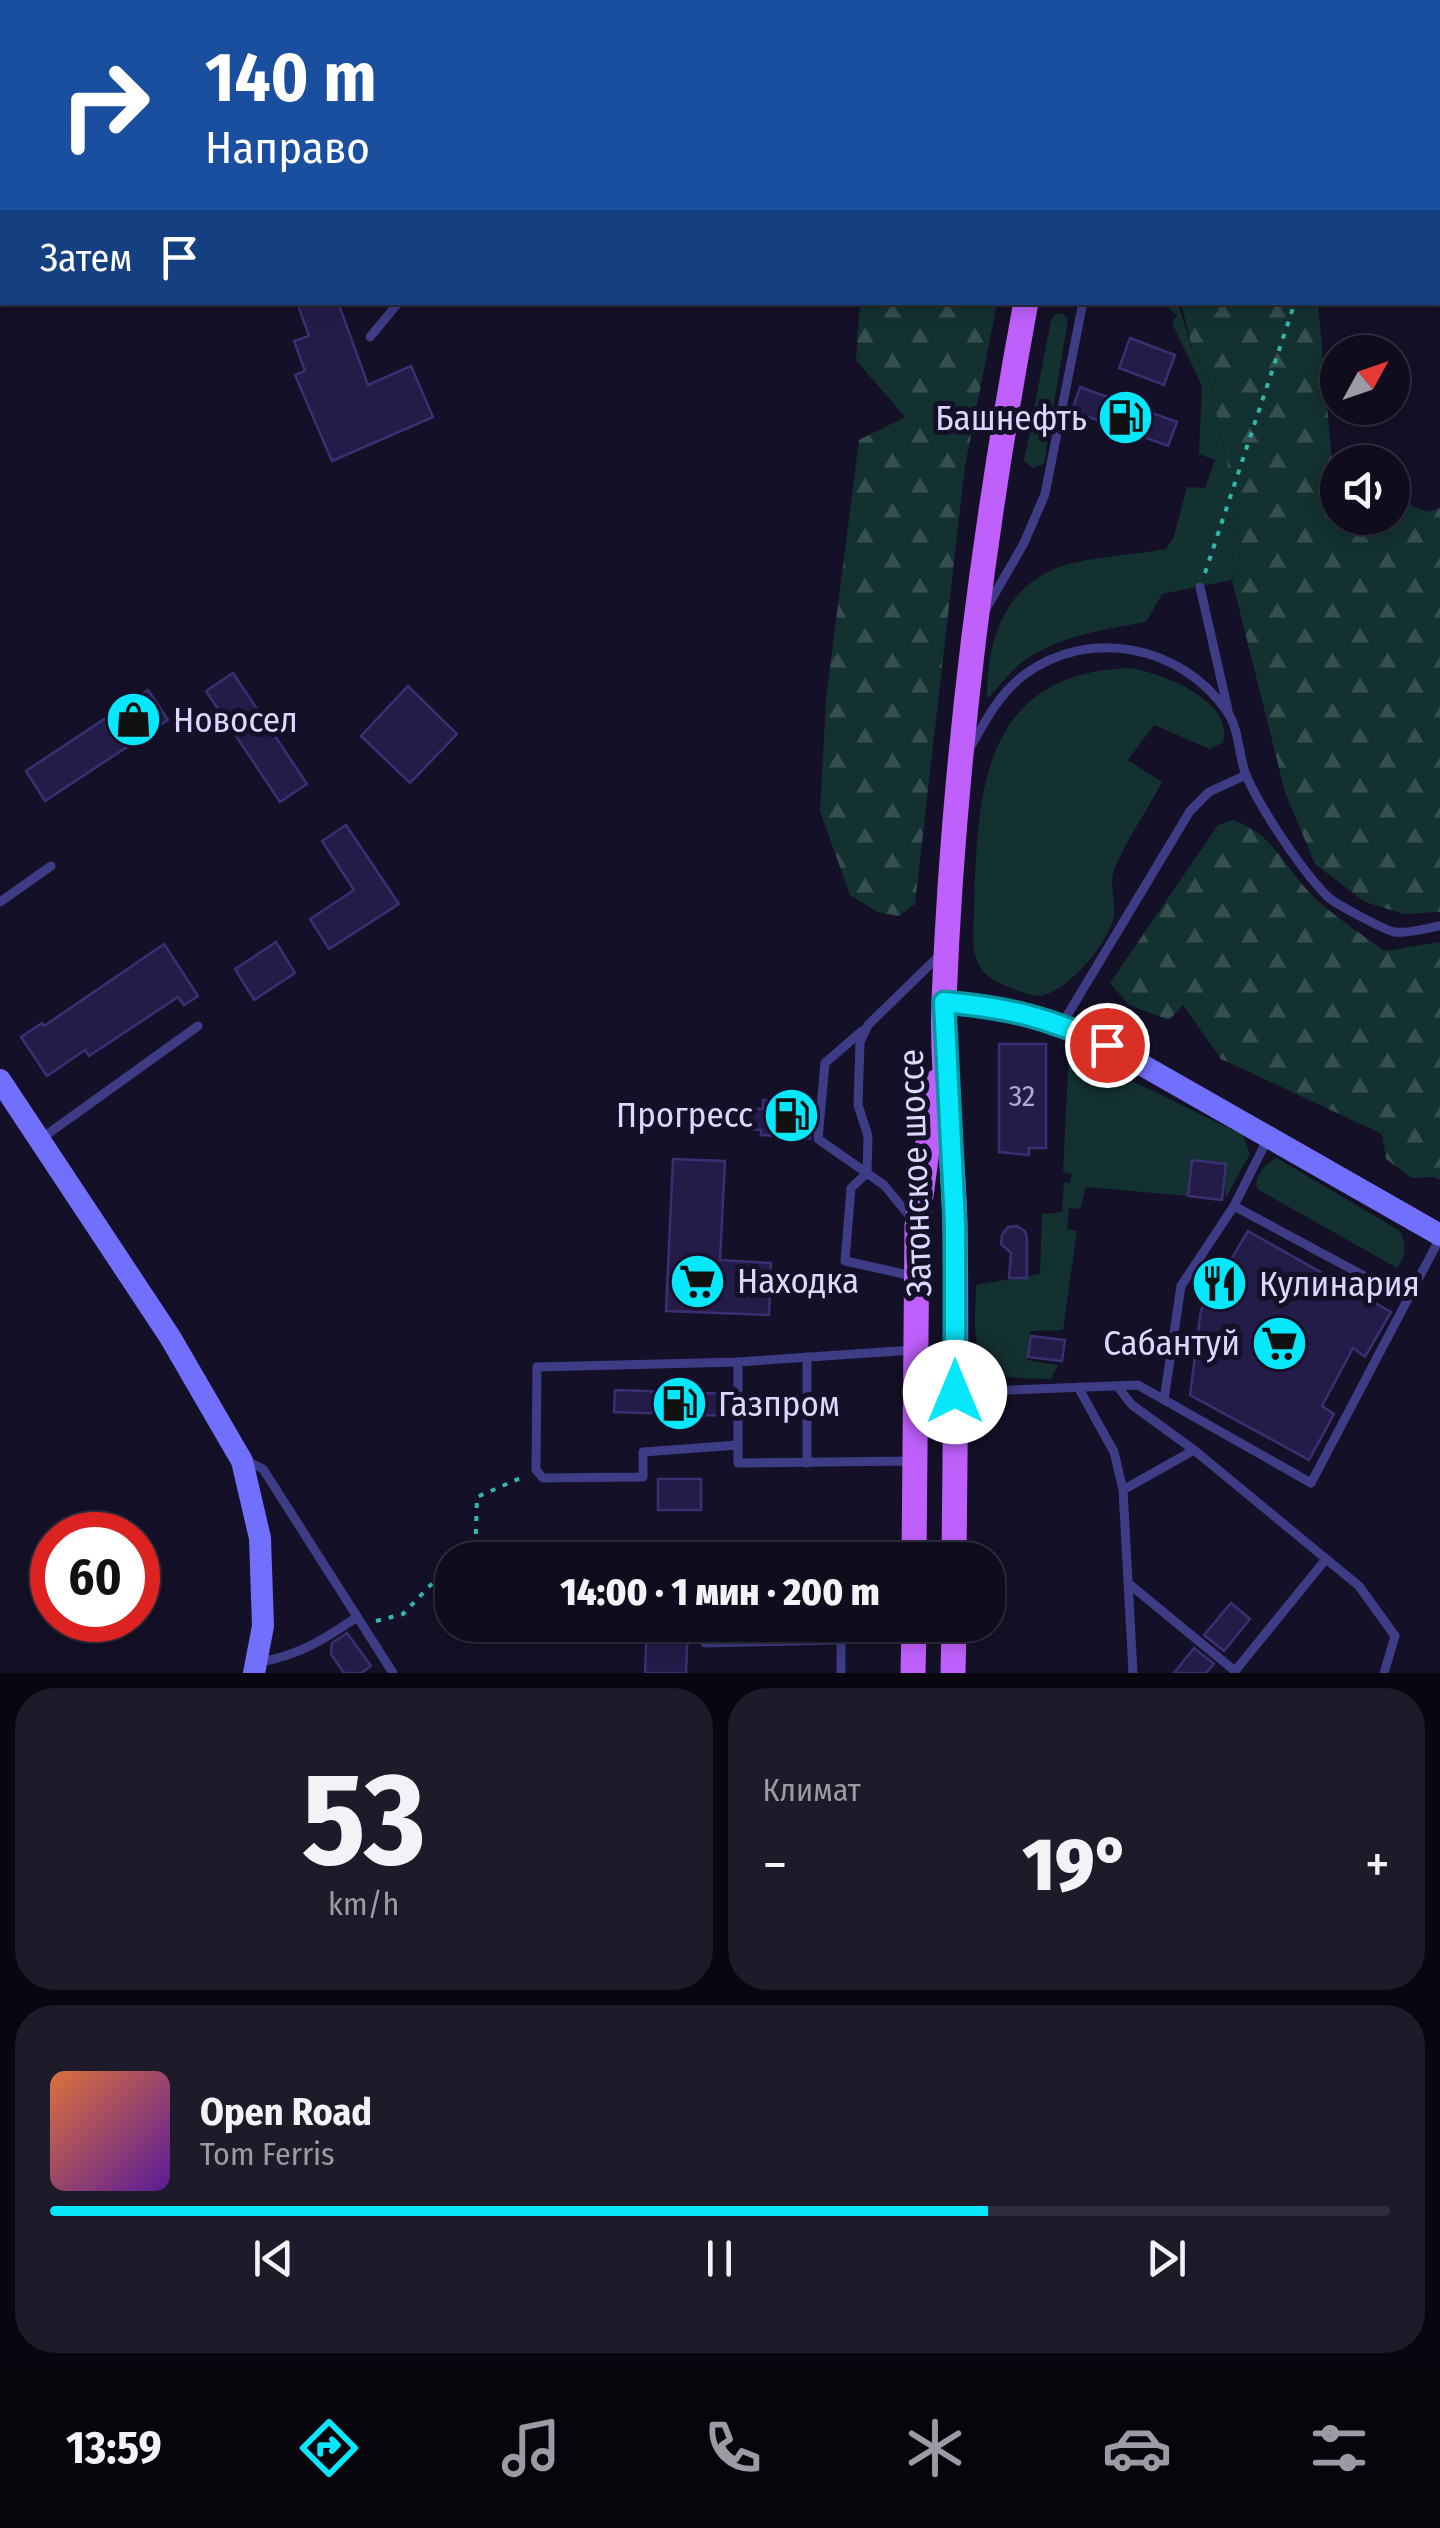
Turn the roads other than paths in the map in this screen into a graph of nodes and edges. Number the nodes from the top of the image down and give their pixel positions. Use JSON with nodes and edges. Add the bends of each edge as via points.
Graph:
{"nodes":[{"id":1,"x":397,"y":305,"type":"edge"},
{"id":2,"x":1025,"y":305,"type":"edge"},
{"id":3,"x":1083,"y":305,"type":"edge"},
{"id":4,"x":370,"y":337,"type":"dead end"},
{"id":5,"x":1200,"y":587,"type":"road end"},
{"id":6,"x":974,"y":628,"type":"junction"},
{"id":7,"x":1228,"y":713,"type":"junction"},
{"id":8,"x":959,"y":768,"type":"junction"},
{"id":9,"x":1246,"y":774,"type":"junction"},
{"id":10,"x":51,"y":866,"type":"dead end"},
{"id":11,"x":0,"y":902,"type":"edge"},
{"id":12,"x":1440,"y":926,"type":"edge"},
{"id":13,"x":947,"y":948,"type":"junction"},
{"id":14,"x":944,"y":1012,"type":"junction"},
{"id":15,"x":1062,"y":1024,"type":"junction"},
{"id":16,"x":198,"y":1026,"type":"dead end"},
{"id":17,"x":868,"y":1026,"type":"junction"},
{"id":18,"x":0,"y":1080,"type":"edge"},
{"id":19,"x":1270,"y":1135,"type":"junction"},
{"id":20,"x":40,"y":1140,"type":"junction"},
{"id":21,"x":867,"y":1173,"type":"junction"},
{"id":22,"x":1234,"y":1206,"type":"junction"},
{"id":23,"x":917,"y":1226,"type":"junction"},
{"id":24,"x":1440,"y":1236,"type":"edge"},
{"id":25,"x":916,"y":1277,"type":"junction"},
{"id":26,"x":1407,"y":1299,"type":"junction"},
{"id":27,"x":916,"y":1350,"type":"junction"},
{"id":28,"x":807,"y":1357,"type":"junction"},
{"id":29,"x":738,"y":1362,"type":"junction"},
{"id":30,"x":1117,"y":1386,"type":"junction"},
{"id":31,"x":1078,"y":1387,"type":"junction"},
{"id":32,"x":955,"y":1392,"type":"junction"},
{"id":33,"x":1164,"y":1400,"type":"junction"},
{"id":34,"x":738,"y":1445,"type":"junction"},
{"id":35,"x":1194,"y":1450,"type":"junction"},
{"id":36,"x":240,"y":1457,"type":"junction"},
{"id":37,"x":914,"y":1461,"type":"junction"},
{"id":38,"x":807,"y":1463,"type":"junction"},
{"id":39,"x":1123,"y":1490,"type":"junction"},
{"id":40,"x":914,"y":1542,"type":"edge"},
{"id":41,"x":954,"y":1542,"type":"edge"},
{"id":42,"x":1326,"y":1559,"type":"junction"},
{"id":43,"x":1128,"y":1583,"type":"junction"},
{"id":44,"x":360,"y":1621,"type":"junction"},
{"id":45,"x":750,"y":1642,"type":"edge"},
{"id":46,"x":841,"y":1642,"type":"edge"},
{"id":47,"x":914,"y":1642,"type":"edge"},
{"id":48,"x":954,"y":1642,"type":"edge"},
{"id":49,"x":705,"y":1643,"type":"dead end"},
{"id":50,"x":255,"y":1668,"type":"edge"},
{"id":51,"x":393,"y":1673,"type":"edge"},
{"id":52,"x":842,"y":1673,"type":"edge"},
{"id":53,"x":914,"y":1673,"type":"edge"},
{"id":54,"x":953,"y":1673,"type":"edge"},
{"id":55,"x":1133,"y":1673,"type":"edge"},
{"id":56,"x":1384,"y":1673,"type":"edge"}],
"edges":[{"from":1,"to":4,"type":"lane"},
{"from":2,"to":6,"type":"main road"},
{"from":3,"to":6,"type":"lane","via":[[1045,494]]},
{"from":5,"to":7,"type":"lane"},
{"from":6,"to":8,"type":"main road"},
{"from":7,"to":8,"type":"lane","via":[[1182,667],[1124,647],[1092,648],[1022,676],[996,702]]},
{"from":7,"to":9,"type":"lane"},
{"from":8,"to":13,"type":"main road"},
{"from":9,"to":12,"type":"lane","via":[[1329,898],[1394,932]]},
{"from":9,"to":15,"type":"lane","via":[[1209,792],[1190,811]]},
{"from":10,"to":11,"type":"lane"},
{"from":13,"to":14,"type":"main road"},
{"from":13,"to":17,"type":"lane"},
{"from":14,"to":15,"type":"street","via":[[1022,1011]]},
{"from":14,"to":23,"type":"main road","name":"Затонское шоссе"},
{"from":14,"to":32,"type":"main road","name":"Затонское шоссе"},
{"from":15,"to":19,"type":"street"},
{"from":16,"to":20,"type":"lane"},
{"from":17,"to":21,"type":"lane","via":[[860,1042],[858,1105],[868,1136]]},
{"from":17,"to":21,"type":"lane","via":[[825,1063],[818,1140]]},
{"from":18,"to":20,"type":"street"},
{"from":19,"to":22,"type":"lane"},
{"from":19,"to":24,"type":"street"},
{"from":20,"to":36,"type":"street"},
{"from":21,"to":23,"type":"lane"},
{"from":21,"to":25,"type":"lane","via":[[851,1188],[845,1261]]},
{"from":22,"to":26,"type":"lane"},
{"from":22,"to":33,"type":"lane","via":[[1181,1286]]},
{"from":23,"to":25,"type":"main road","name":"Затонское шоссе"},
{"from":24,"to":26,"type":"lane"},
{"from":25,"to":27,"type":"main road","name":"Затонское шоссе"},
{"from":26,"to":33,"type":"lane","via":[[1312,1483]]},
{"from":27,"to":28,"type":"lane"},
{"from":27,"to":37,"type":"main road","name":"Затонское шоссе"},
{"from":28,"to":29,"type":"lane"},
{"from":28,"to":38,"type":"lane"},
{"from":29,"to":34,"type":"lane"},
{"from":29,"to":34,"type":"lane","via":[[536,1367],[536,1470],[544,1478],[643,1477],[643,1452]]},
{"from":30,"to":31,"type":"lane"},
{"from":30,"to":33,"type":"lane","via":[[1138,1385]]},
{"from":30,"to":35,"type":"lane","via":[[1132,1405]]},
{"from":31,"to":32,"type":"lane"},
{"from":31,"to":39,"type":"lane","via":[[1114,1452]]},
{"from":32,"to":41,"type":"main road","name":"Затонское шоссе"},
{"from":34,"to":38,"type":"lane","via":[[738,1463]]},
{"from":35,"to":39,"type":"lane"},
{"from":35,"to":42,"type":"lane"},
{"from":36,"to":44,"type":"lane","via":[[263,1468]]},
{"from":36,"to":50,"type":"street","via":[[260,1538],[263,1626]]},
{"from":37,"to":38,"type":"lane"},
{"from":37,"to":40,"type":"main road","name":"Затонское шоссе"},
{"from":39,"to":43,"type":"lane"},
{"from":42,"to":43,"type":"lane","via":[[1235,1670]]},
{"from":42,"to":56,"type":"lane","via":[[1359,1586],[1395,1636]]},
{"from":43,"to":55,"type":"lane"},
{"from":44,"to":50,"type":"lane"},
{"from":44,"to":51,"type":"lane"},
{"from":45,"to":49,"type":"lane"},
{"from":46,"to":52,"type":"lane"},
{"from":47,"to":53,"type":"main road"},
{"from":48,"to":54,"type":"main road"}]}
